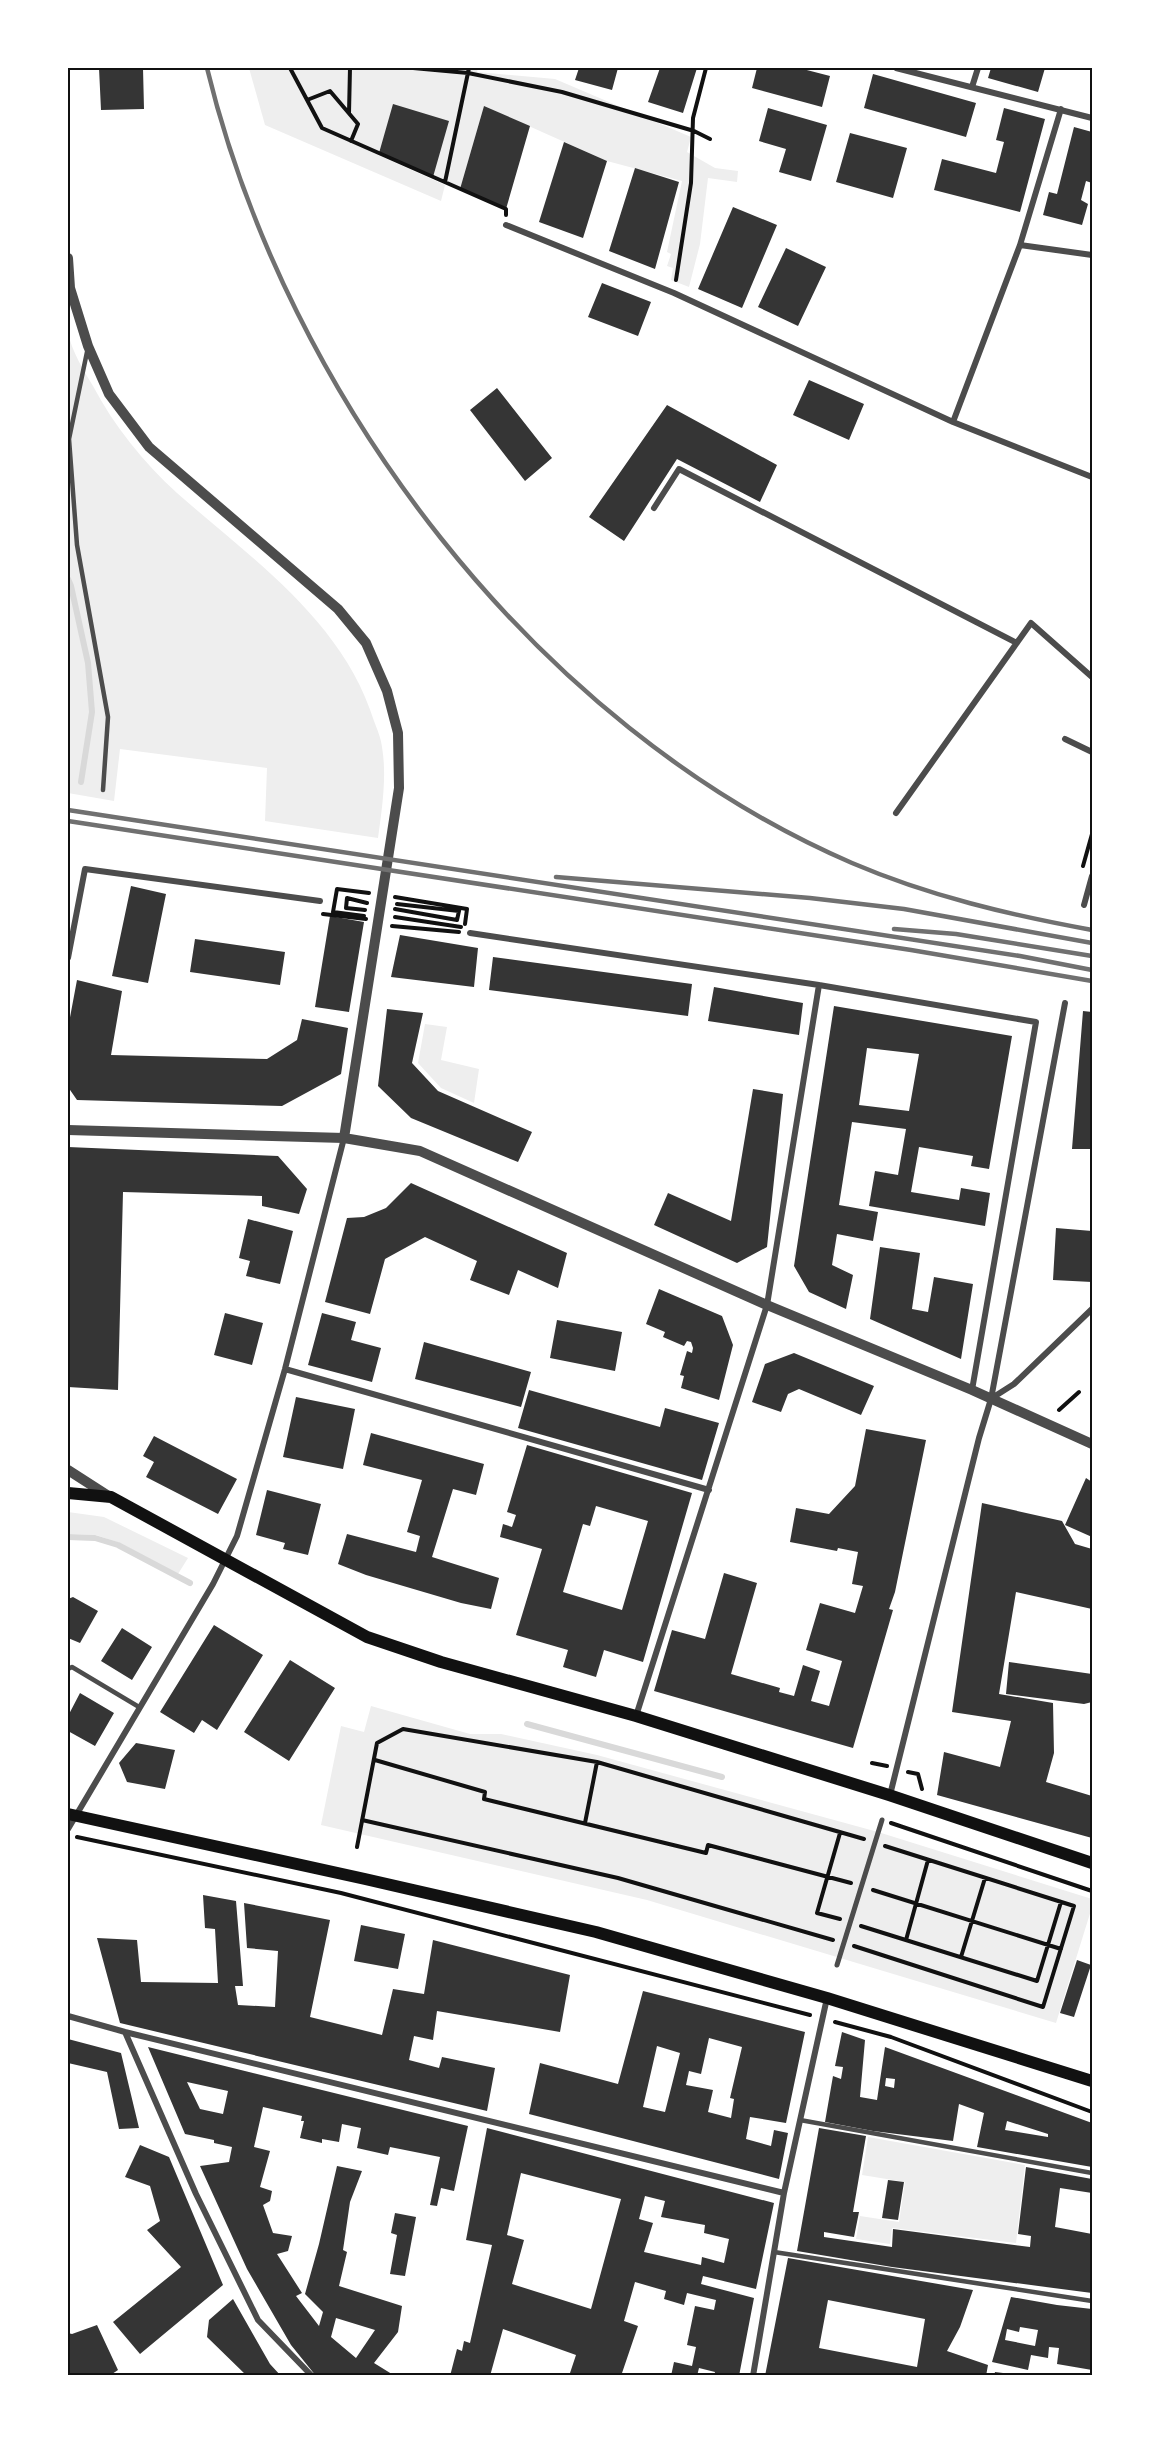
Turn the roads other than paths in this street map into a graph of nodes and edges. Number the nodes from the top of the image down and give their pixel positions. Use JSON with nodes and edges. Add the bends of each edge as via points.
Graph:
{"nodes":[{"id":1,"x":896,"y":68,"type":"edge"},
{"id":2,"x":978,"y":68,"type":"edge"},
{"id":3,"x":972,"y":87,"type":"junction"},
{"id":4,"x":1061,"y":109,"type":"junction"},
{"id":5,"x":1092,"y":118,"type":"edge"},
{"id":6,"x":506,"y":225,"type":"road end"},
{"id":7,"x":1020,"y":245,"type":"junction"},
{"id":8,"x":1092,"y":255,"type":"edge"},
{"id":9,"x":68,"y":258,"type":"edge"},
{"id":10,"x":88,"y":346,"type":"junction"},
{"id":11,"x":953,"y":422,"type":"junction"},
{"id":12,"x":1092,"y":477,"type":"edge"},
{"id":13,"x":654,"y":508,"type":"dead end"},
{"id":14,"x":1017,"y":643,"type":"junction"},
{"id":15,"x":1092,"y":676,"type":"edge"},
{"id":16,"x":1065,"y":739,"type":"dead end"},
{"id":17,"x":1092,"y":752,"type":"edge"},
{"id":18,"x":103,"y":790,"type":"dead end"},
{"id":19,"x":896,"y":813,"type":"dead end"},
{"id":20,"x":1092,"y":876,"type":"edge"},
{"id":21,"x":320,"y":901,"type":"road end"},
{"id":22,"x":1084,"y":905,"type":"dead end"},
{"id":23,"x":470,"y":933,"type":"road end"},
{"id":24,"x":68,"y":958,"type":"edge"},
{"id":25,"x":819,"y":985,"type":"junction"},
{"id":26,"x":1065,"y":1003,"type":"dead end"},
{"id":27,"x":68,"y":1130,"type":"edge"},
{"id":28,"x":344,"y":1138,"type":"junction"},
{"id":29,"x":767,"y":1305,"type":"junction"},
{"id":30,"x":1092,"y":1309,"type":"edge"},
{"id":31,"x":285,"y":1369,"type":"junction"},
{"id":32,"x":972,"y":1390,"type":"junction"},
{"id":33,"x":991,"y":1399,"type":"junction"},
{"id":34,"x":1092,"y":1444,"type":"edge"},
{"id":35,"x":68,"y":1470,"type":"edge"},
{"id":36,"x":709,"y":1490,"type":"junction"},
{"id":37,"x":68,"y":1492,"type":"edge"},
{"id":38,"x":111,"y":1497,"type":"junction"},
{"id":39,"x":226,"y":1561,"type":"junction"},
{"id":40,"x":68,"y":1669,"type":"edge"},
{"id":41,"x":139,"y":1707,"type":"junction"},
{"id":42,"x":636,"y":1716,"type":"junction"},
{"id":43,"x":890,"y":1796,"type":"junction"},
{"id":44,"x":71,"y":1815,"type":"edge"},
{"id":45,"x":882,"y":1820,"type":"road end"},
{"id":46,"x":68,"y":1829,"type":"edge"},
{"id":47,"x":1092,"y":1863,"type":"edge"},
{"id":48,"x":837,"y":1965,"type":"dead end"},
{"id":49,"x":827,"y":1998,"type":"junction"},
{"id":50,"x":68,"y":2016,"type":"edge"},
{"id":51,"x":125,"y":2032,"type":"junction"},
{"id":52,"x":1092,"y":2081,"type":"edge"},
{"id":53,"x":800,"y":2121,"type":"junction"},
{"id":54,"x":1092,"y":2173,"type":"edge"},
{"id":55,"x":784,"y":2193,"type":"junction"},
{"id":56,"x":774,"y":2252,"type":"junction"},
{"id":57,"x":1092,"y":2301,"type":"edge"},
{"id":58,"x":312,"y":2376,"type":"edge"},
{"id":59,"x":753,"y":2376,"type":"edge"}],
"edges":[{"from":1,"to":3,"type":"street"},
{"from":2,"to":3,"type":"street"},
{"from":3,"to":4,"type":"street"},
{"from":4,"to":5,"type":"street"},
{"from":4,"to":7,"type":"street"},
{"from":6,"to":11,"type":"street","via":[[674,293]]},
{"from":7,"to":8,"type":"street"},
{"from":7,"to":11,"type":"street"},
{"from":9,"to":10,"type":"street","via":[[70,288]]},
{"from":10,"to":18,"type":"lane","via":[[69,439],[77,545],[108,717]]},
{"from":10,"to":28,"type":"street","via":[[109,394],[149,447],[338,609],[366,643],[387,691],[398,733],[399,788]]},
{"from":11,"to":12,"type":"street"},
{"from":13,"to":14,"type":"street","via":[[679,469]]},
{"from":14,"to":15,"type":"street","via":[[1031,623]]},
{"from":14,"to":19,"type":"street"},
{"from":16,"to":17,"type":"street"},
{"from":20,"to":22,"type":"street"},
{"from":21,"to":24,"type":"street","via":[[85,869]]},
{"from":23,"to":25,"type":"street"},
{"from":25,"to":29,"type":"street"},
{"from":25,"to":32,"type":"street","via":[[1036,1022]]},
{"from":26,"to":33,"type":"street"},
{"from":27,"to":28,"type":"street"},
{"from":28,"to":29,"type":"street","via":[[420,1151]]},
{"from":28,"to":31,"type":"street"},
{"from":29,"to":32,"type":"street"},
{"from":29,"to":36,"type":"street"},
{"from":30,"to":33,"type":"street","via":[[1014,1384]]},
{"from":31,"to":36,"type":"street"},
{"from":31,"to":39,"type":"street","via":[[237,1536]]},
{"from":32,"to":33,"type":"street"},
{"from":33,"to":34,"type":"street"},
{"from":33,"to":43,"type":"street"},
{"from":35,"to":38,"type":"street"},
{"from":36,"to":42,"type":"street"},
{"from":37,"to":38,"type":"main road"},
{"from":38,"to":39,"type":"main road"},
{"from":39,"to":41,"type":"street"},
{"from":39,"to":42,"type":"main road","via":[[367,1637],[441,1662]]},
{"from":40,"to":41,"type":"lane","via":[[72,1667]]},
{"from":41,"to":44,"type":"street"},
{"from":42,"to":43,"type":"main road"},
{"from":43,"to":47,"type":"main road"},
{"from":44,"to":46,"type":"street"},
{"from":44,"to":49,"type":"main road","via":[[596,1932]]},
{"from":45,"to":48,"type":"street"},
{"from":49,"to":52,"type":"main road"},
{"from":49,"to":53,"type":"street"},
{"from":50,"to":51,"type":"street"},
{"from":51,"to":55,"type":"street"},
{"from":51,"to":58,"type":"street","via":[[196,2194],[258,2320]]},
{"from":53,"to":54,"type":"lane"},
{"from":53,"to":55,"type":"street"},
{"from":55,"to":56,"type":"street"},
{"from":56,"to":57,"type":"lane"},
{"from":56,"to":59,"type":"street"}]}
